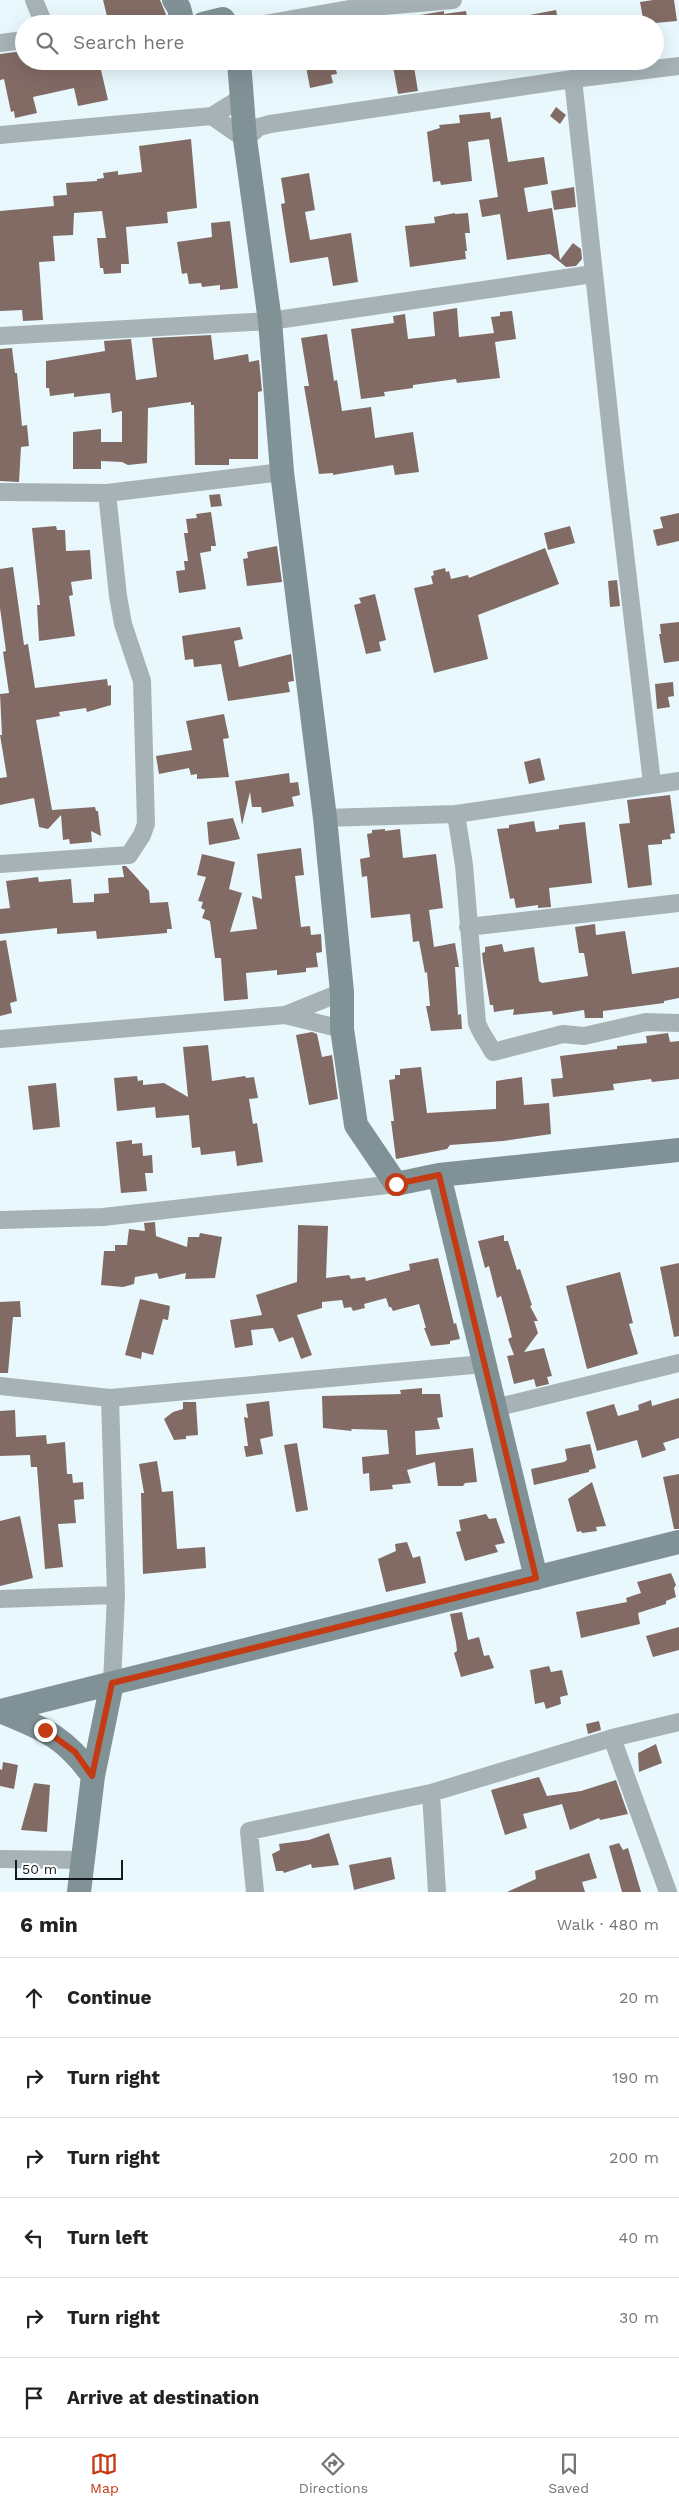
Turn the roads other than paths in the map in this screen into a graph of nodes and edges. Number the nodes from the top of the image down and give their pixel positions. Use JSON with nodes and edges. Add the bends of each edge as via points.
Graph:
{"nodes":[{"id":1,"x":34,"y":0,"type":"edge"},
{"id":2,"x":174,"y":0,"type":"edge"},
{"id":3,"x":453,"y":0,"type":"edge"},
{"id":4,"x":348,"y":4,"type":"edge"},
{"id":5,"x":40,"y":15,"type":"edge"},
{"id":6,"x":181,"y":15,"type":"edge"},
{"id":7,"x":302,"y":15,"type":"edge"},
{"id":8,"x":15,"y":41,"type":"edge"},
{"id":9,"x":0,"y":43,"type":"edge"},
{"id":10,"x":679,"y":66,"type":"edge"},
{"id":11,"x":664,"y":68,"type":"edge"},
{"id":12,"x":239,"y":70,"type":"edge"},
{"id":13,"x":646,"y":70,"type":"edge"},
{"id":14,"x":573,"y":79,"type":"junction"},
{"id":15,"x":241,"y":98,"type":"junction"},
{"id":16,"x":212,"y":116,"type":"junction"},
{"id":17,"x":0,"y":135,"type":"edge"},
{"id":18,"x":245,"y":139,"type":"junction"},
{"id":19,"x":594,"y":274,"type":"junction"},
{"id":20,"x":270,"y":321,"type":"junction"},
{"id":21,"x":0,"y":336,"type":"edge"},
{"id":22,"x":282,"y":472,"type":"junction"},
{"id":23,"x":0,"y":492,"type":"edge"},
{"id":24,"x":107,"y":493,"type":"junction"},
{"id":25,"x":679,"y":781,"type":"edge"},
{"id":26,"x":652,"y":783,"type":"junction"},
{"id":27,"x":456,"y":814,"type":"junction"},
{"id":28,"x":326,"y":818,"type":"junction"},
{"id":29,"x":0,"y":864,"type":"edge"},
{"id":30,"x":679,"y":903,"type":"edge"},
{"id":31,"x":468,"y":927,"type":"junction"},
{"id":32,"x":342,"y":992,"type":"junction"},
{"id":33,"x":285,"y":1015,"type":"junction"},
{"id":34,"x":679,"y":1023,"type":"edge"},
{"id":35,"x":342,"y":1029,"type":"junction"},
{"id":36,"x":0,"y":1039,"type":"edge"},
{"id":37,"x":679,"y":1150,"type":"edge"},
{"id":38,"x":439,"y":1175,"type":"junction"},
{"id":39,"x":396,"y":1184,"type":"junction"},
{"id":40,"x":0,"y":1220,"type":"edge"},
{"id":41,"x":679,"y":1363,"type":"edge"},
{"id":42,"x":484,"y":1364,"type":"junction"},
{"id":43,"x":0,"y":1386,"type":"edge"},
{"id":44,"x":110,"y":1398,"type":"junction"},
{"id":45,"x":495,"y":1408,"type":"junction"},
{"id":46,"x":679,"y":1542,"type":"edge"},
{"id":47,"x":536,"y":1578,"type":"junction"},
{"id":48,"x":116,"y":1595,"type":"junction"},
{"id":49,"x":0,"y":1599,"type":"edge"},
{"id":50,"x":112,"y":1683,"type":"junction"},
{"id":51,"x":0,"y":1711,"type":"edge"},
{"id":52,"x":679,"y":1722,"type":"edge"},
{"id":53,"x":612,"y":1738,"type":"junction"},
{"id":54,"x":92,"y":1776,"type":"junction"},
{"id":55,"x":431,"y":1793,"type":"junction"},
{"id":56,"x":0,"y":1858,"type":"edge"},
{"id":57,"x":83,"y":1860,"type":"junction"},
{"id":58,"x":79,"y":1892,"type":"edge"},
{"id":59,"x":256,"y":1892,"type":"edge"},
{"id":60,"x":437,"y":1892,"type":"edge"},
{"id":61,"x":668,"y":1892,"type":"edge"}],
"edges":[{"from":1,"to":5,"type":"street"},
{"from":2,"to":6,"type":"street"},
{"from":3,"to":4,"type":"street"},
{"from":4,"to":7,"type":"street"},
{"from":8,"to":9,"type":"street"},
{"from":10,"to":11,"type":"street"},
{"from":12,"to":15,"type":"street"},
{"from":13,"to":14,"type":"street"},
{"from":14,"to":18,"type":"street","via":[[270,124],[259,127]]},
{"from":14,"to":19,"type":"street"},
{"from":15,"to":16,"type":"street"},
{"from":15,"to":18,"type":"street"},
{"from":16,"to":17,"type":"street"},
{"from":16,"to":18,"type":"street"},
{"from":18,"to":20,"type":"street"},
{"from":19,"to":20,"type":"street"},
{"from":19,"to":26,"type":"street"},
{"from":20,"to":21,"type":"street"},
{"from":20,"to":22,"type":"street"},
{"from":22,"to":24,"type":"street"},
{"from":22,"to":28,"type":"street"},
{"from":23,"to":24,"type":"street"},
{"from":24,"to":29,"type":"street","via":[[123,624],[142,681],[146,824],[129,855]]},
{"from":25,"to":26,"type":"street"},
{"from":26,"to":27,"type":"street"},
{"from":27,"to":28,"type":"street"},
{"from":27,"to":31,"type":"street","via":[[464,865]]},
{"from":28,"to":32,"type":"street"},
{"from":30,"to":31,"type":"street"},
{"from":31,"to":34,"type":"street","via":[[477,1023],[493,1052],[563,1034],[584,1036],[646,1022]]},
{"from":32,"to":33,"type":"street"},
{"from":32,"to":35,"type":"street"},
{"from":33,"to":35,"type":"street"},
{"from":33,"to":36,"type":"street"},
{"from":35,"to":39,"type":"street","via":[[356,1124]]},
{"from":37,"to":38,"type":"street"},
{"from":38,"to":39,"type":"street"},
{"from":38,"to":42,"type":"street"},
{"from":39,"to":40,"type":"street","via":[[102,1217]]},
{"from":41,"to":45,"type":"street"},
{"from":42,"to":44,"type":"street"},
{"from":42,"to":45,"type":"street"},
{"from":43,"to":44,"type":"street"},
{"from":44,"to":48,"type":"street"},
{"from":45,"to":47,"type":"street"},
{"from":46,"to":47,"type":"street"},
{"from":47,"to":50,"type":"street"},
{"from":48,"to":49,"type":"street"},
{"from":48,"to":50,"type":"street"},
{"from":50,"to":51,"type":"street"},
{"from":50,"to":54,"type":"street"},
{"from":51,"to":54,"type":"street","via":[[45,1730],[75,1752]]},
{"from":52,"to":53,"type":"street"},
{"from":53,"to":55,"type":"street"},
{"from":53,"to":61,"type":"street"},
{"from":54,"to":57,"type":"street"},
{"from":55,"to":59,"type":"street","via":[[249,1831]]},
{"from":55,"to":60,"type":"street"},
{"from":56,"to":57,"type":"street"},
{"from":57,"to":58,"type":"street"}]}
